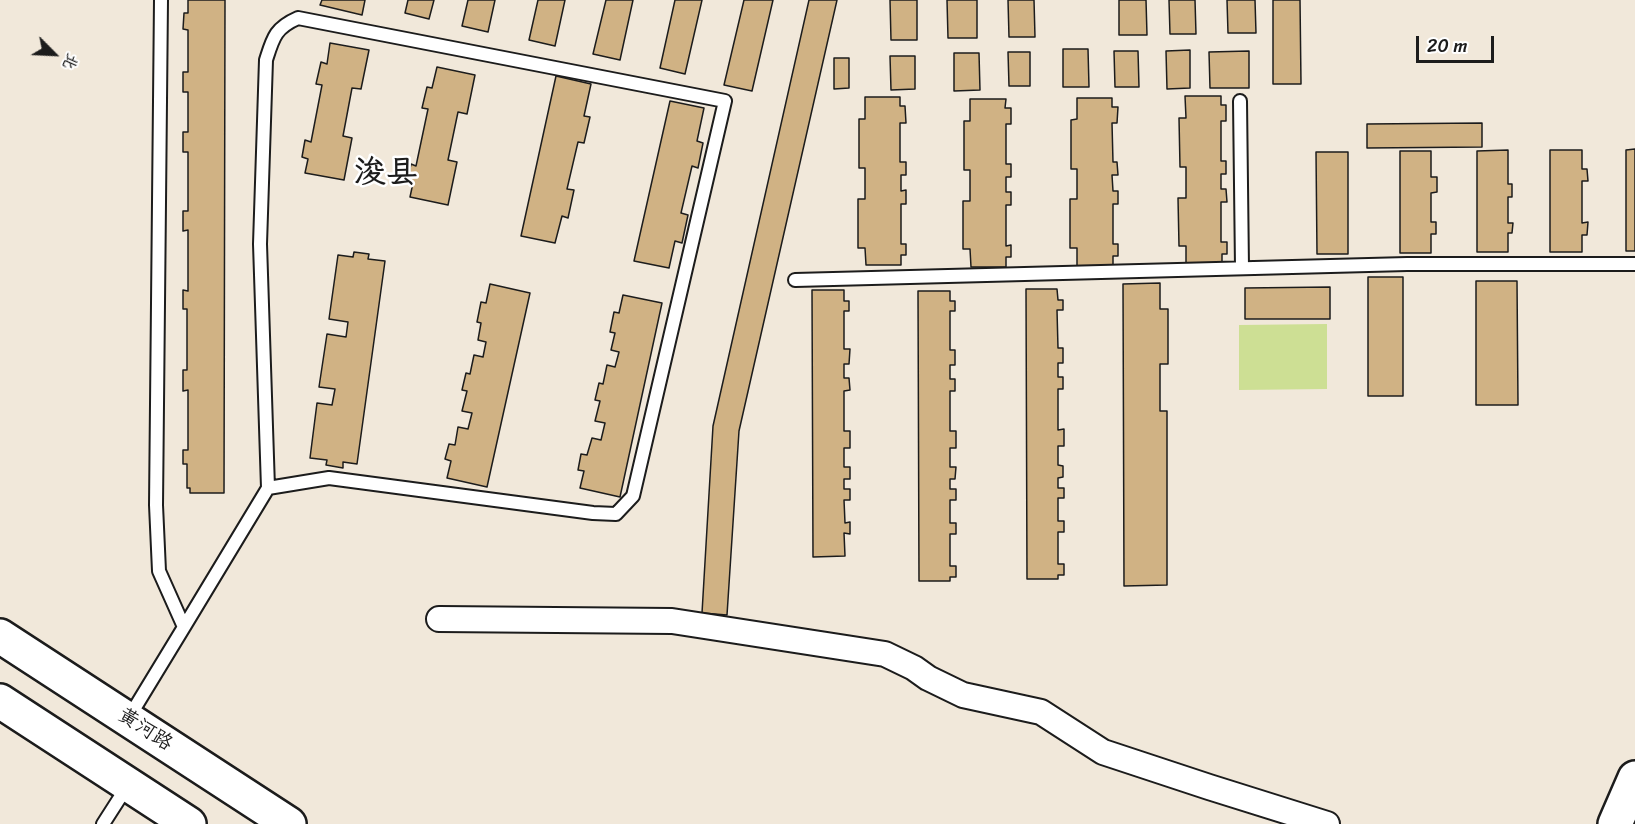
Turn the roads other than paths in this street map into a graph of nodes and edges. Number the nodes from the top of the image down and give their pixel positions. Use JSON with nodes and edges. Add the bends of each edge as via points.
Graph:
{"nodes":[{"id":1,"x":162,"y":0,"type":"edge"},
{"id":2,"x":1240,"y":101,"type":"dead end"},
{"id":3,"x":1635,"y":264,"type":"edge"},
{"id":4,"x":1242,"y":268,"type":"junction"},
{"id":5,"x":795,"y":280,"type":"dead end"},
{"id":6,"x":268,"y":488,"type":"junction"},
{"id":7,"x":439,"y":619,"type":"dead end"},
{"id":8,"x":184,"y":627,"type":"junction"},
{"id":9,"x":0,"y":636,"type":"edge"},
{"id":10,"x":0,"y":701,"type":"edge"},
{"id":11,"x":128,"y":719,"type":"junction"},
{"id":12,"x":1635,"y":778,"type":"edge"},
{"id":13,"x":129,"y":784,"type":"junction"},
{"id":14,"x":103,"y":824,"type":"edge"},
{"id":15,"x":189,"y":824,"type":"edge"},
{"id":16,"x":289,"y":824,"type":"edge"},
{"id":17,"x":1327,"y":824,"type":"edge"},
{"id":18,"x":1615,"y":824,"type":"edge"}],
"edges":[{"from":1,"to":8,"type":"lane","via":[[156,505],[159,571]]},
{"from":2,"to":4,"type":"lane"},
{"from":3,"to":4,"type":"lane"},
{"from":4,"to":5,"type":"lane"},
{"from":6,"to":6,"type":"lane","via":[[261,244],[266,60],[273,38],[285,24],[298,18],[725,101],[633,496],[616,514],[329,478]]},
{"from":6,"to":8,"type":"lane"},
{"from":7,"to":17,"type":"street","via":[[672,621],[885,654],[963,694],[1041,712],[1103,752]]},
{"from":8,"to":11,"type":"lane"},
{"from":9,"to":11,"type":"main road","name":"黄河路"},
{"from":10,"to":13,"type":"main road"},
{"from":11,"to":16,"type":"main road","name":"黄河路"},
{"from":12,"to":18,"type":"main road"},
{"from":13,"to":14,"type":"lane"},
{"from":13,"to":15,"type":"main road"}]}
